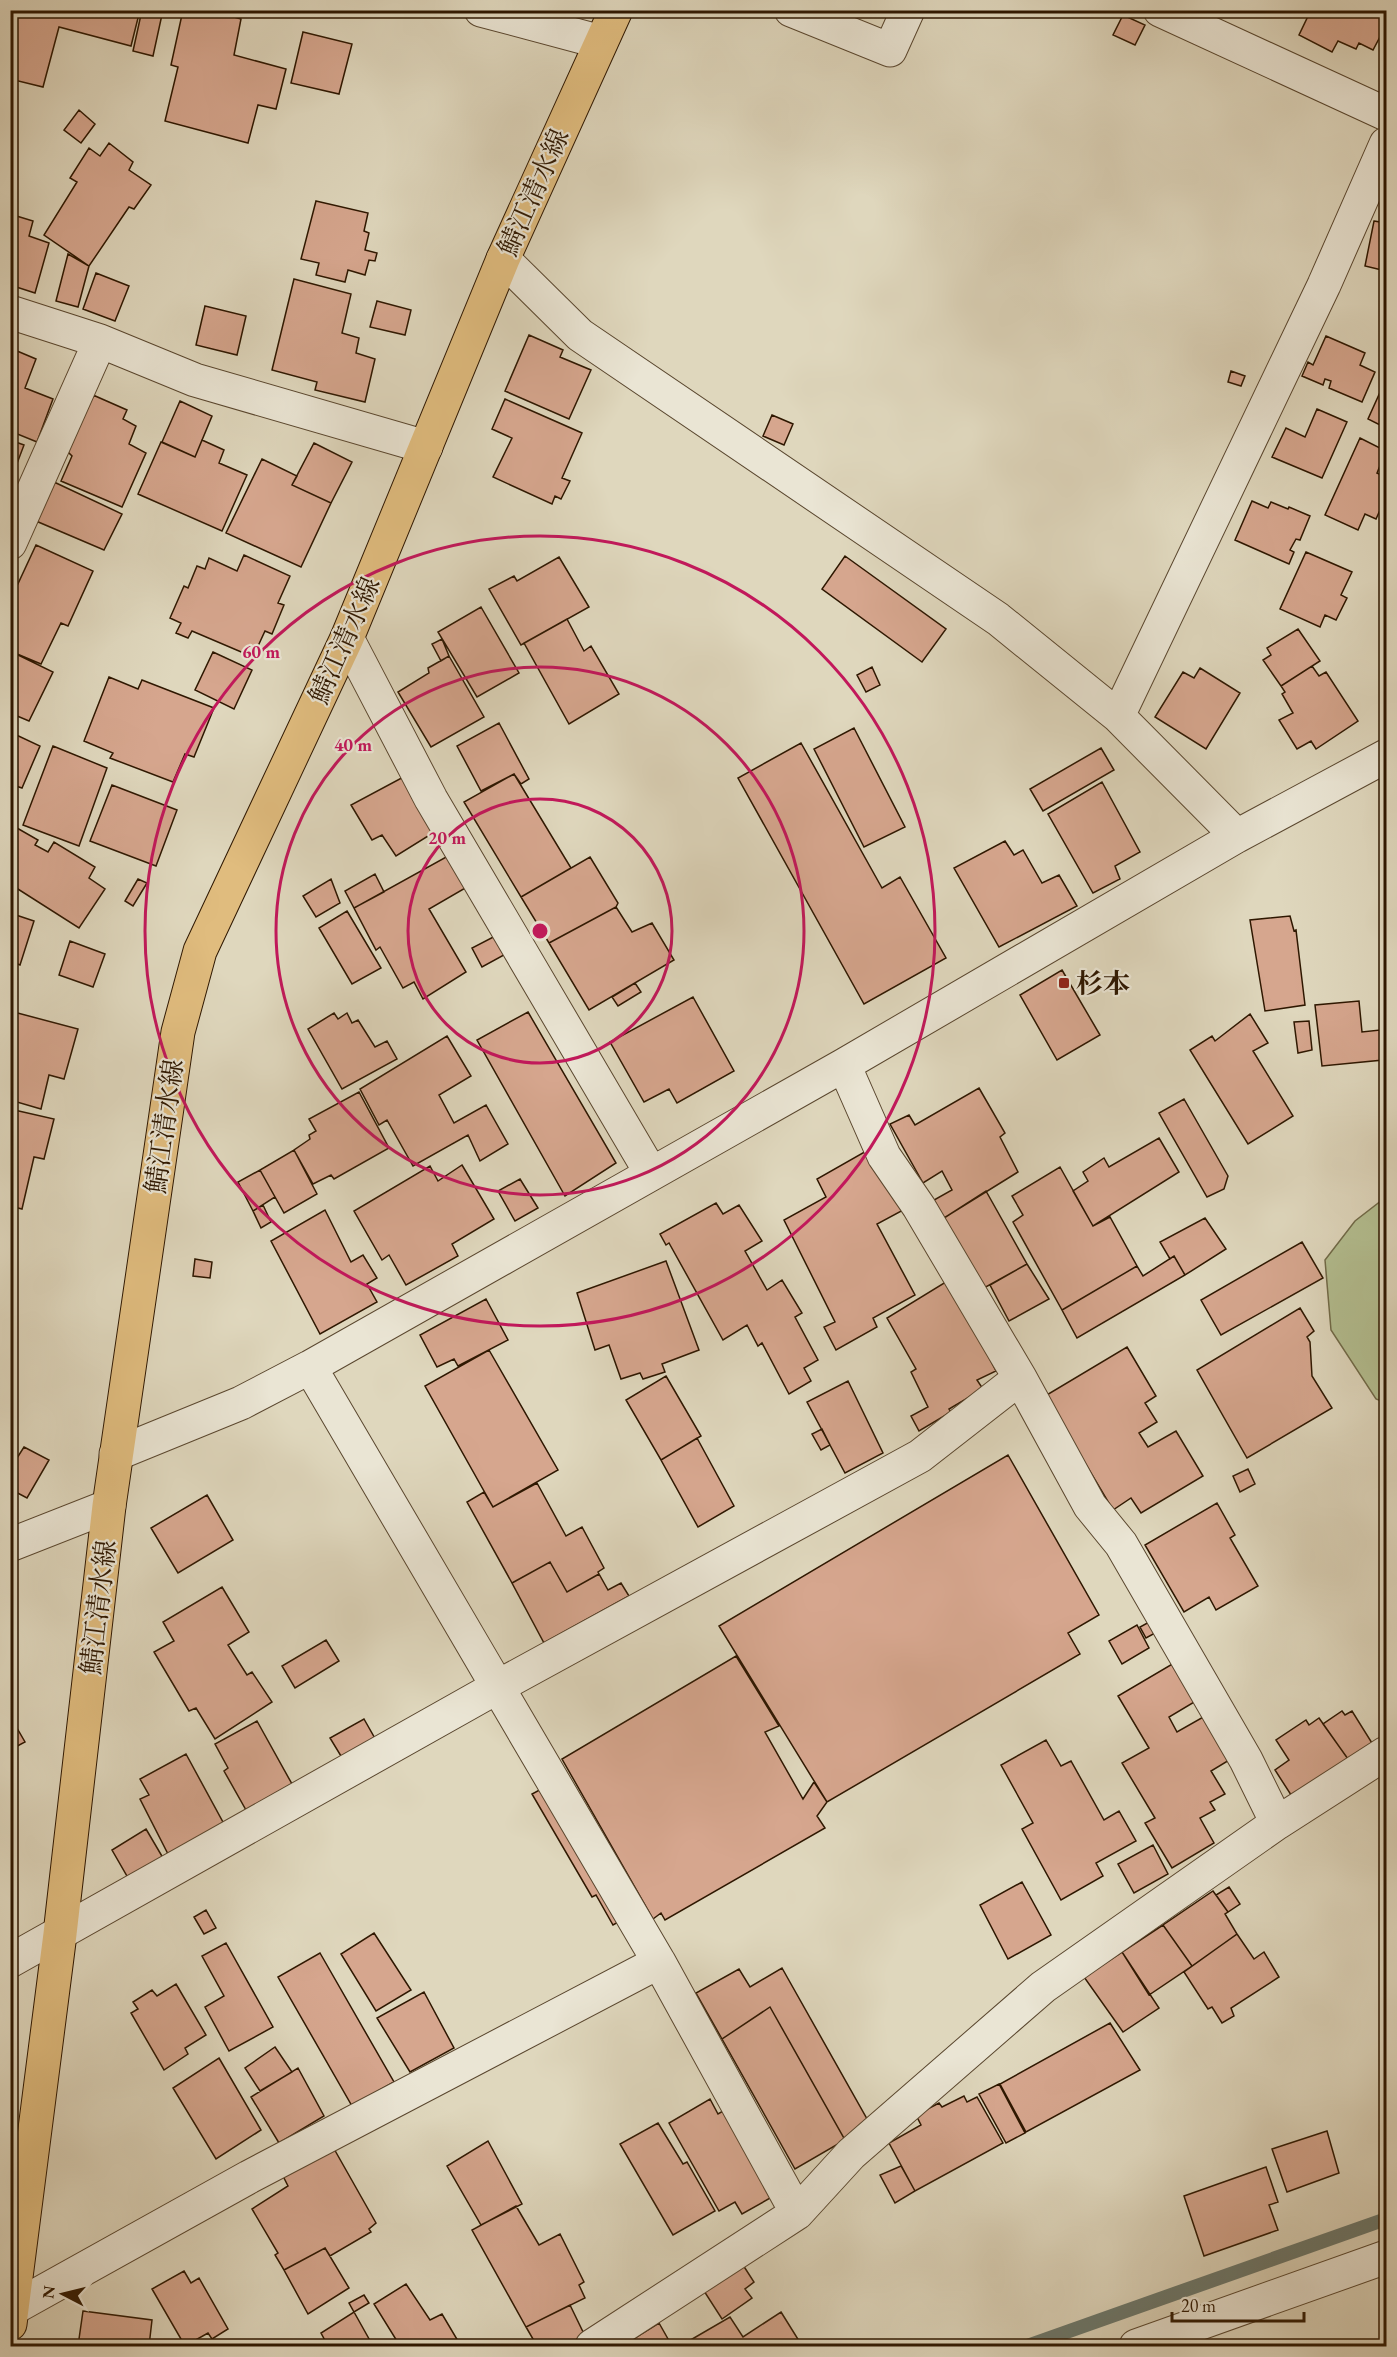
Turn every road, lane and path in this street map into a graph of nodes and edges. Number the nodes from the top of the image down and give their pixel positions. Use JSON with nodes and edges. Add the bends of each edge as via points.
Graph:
{"nodes":[{"id":1,"x":481,"y":10,"type":"edge"},
{"id":2,"x":616,"y":10,"type":"edge"},
{"id":3,"x":791,"y":10,"type":"edge"},
{"id":4,"x":908,"y":10,"type":"edge"},
{"id":5,"x":1160,"y":10,"type":"edge"},
{"id":6,"x":601,"y":42,"type":"junction"},
{"id":7,"x":1386,"y":114,"type":"edge"},
{"id":8,"x":1386,"y":144,"type":"edge"},
{"id":9,"x":502,"y":259,"type":"junction"},
{"id":10,"x":10,"y":312,"type":"edge"},
{"id":11,"x":100,"y":341,"type":"junction"},
{"id":12,"x":426,"y":447,"type":"junction"},
{"id":13,"x":10,"y":543,"type":"edge"},
{"id":14,"x":347,"y":638,"type":"junction"},
{"id":15,"x":1118,"y":716,"type":"junction"},
{"id":16,"x":1386,"y":756,"type":"edge"},
{"id":17,"x":1237,"y":836,"type":"junction"},
{"id":18,"x":844,"y":1065,"type":"junction"},
{"id":19,"x":651,"y":1173,"type":"junction"},
{"id":20,"x":310,"y":1367,"type":"junction"},
{"id":21,"x":1020,"y":1378,"type":"junction"},
{"id":22,"x":116,"y":1454,"type":"junction"},
{"id":23,"x":109,"y":1506,"type":"junction"},
{"id":24,"x":10,"y":1545,"type":"edge"},
{"id":25,"x":499,"y":1686,"type":"junction"},
{"id":26,"x":1386,"y":1753,"type":"edge"},
{"id":27,"x":1277,"y":1823,"type":"junction"},
{"id":28,"x":60,"y":1934,"type":"junction"},
{"id":29,"x":10,"y":1961,"type":"edge"},
{"id":30,"x":659,"y":1962,"type":"junction"},
{"id":31,"x":797,"y":2213,"type":"junction"},
{"id":32,"x":1386,"y":2257,"type":"edge"},
{"id":33,"x":11,"y":2312,"type":"edge"},
{"id":34,"x":592,"y":2346,"type":"edge"},
{"id":35,"x":1136,"y":2346,"type":"edge"}],
"edges":[{"from":1,"to":6,"type":"street"},
{"from":2,"to":6,"type":"main road","name":"鯖江清水線"},
{"from":3,"to":4,"type":"street","via":[[890,50]]},
{"from":5,"to":7,"type":"street"},
{"from":6,"to":9,"type":"main road","name":"鯖江清水線"},
{"from":8,"to":15,"type":"street","via":[[1324,285]]},
{"from":9,"to":12,"type":"main road","name":"鯖江清水線"},
{"from":9,"to":15,"type":"street","via":[[580,335],[998,619]]},
{"from":10,"to":11,"type":"street"},
{"from":11,"to":12,"type":"street","via":[[195,380]]},
{"from":11,"to":13,"type":"street"},
{"from":12,"to":14,"type":"main road","name":"鯖江清水線"},
{"from":14,"to":19,"type":"street","via":[[431,799]]},
{"from":14,"to":22,"type":"main road","name":"鯖江清水線","via":[[197,961],[178,1032]]},
{"from":15,"to":17,"type":"street"},
{"from":16,"to":17,"type":"street"},
{"from":17,"to":18,"type":"street"},
{"from":18,"to":19,"type":"street"},
{"from":18,"to":21,"type":"street","via":[[884,1156],[919,1207]]},
{"from":19,"to":20,"type":"street"},
{"from":20,"to":22,"type":"street","via":[[241,1403]]},
{"from":20,"to":25,"type":"street"},
{"from":21,"to":25,"type":"street","via":[[920,1456]]},
{"from":21,"to":27,"type":"street","via":[[1090,1506],[1120,1544],[1234,1740]]},
{"from":22,"to":23,"type":"main road","name":"鯖江清水線"},
{"from":23,"to":24,"type":"street"},
{"from":23,"to":28,"type":"main road","name":"鯖江清水線"},
{"from":25,"to":28,"type":"street"},
{"from":25,"to":30,"type":"street"},
{"from":26,"to":27,"type":"street"},
{"from":27,"to":31,"type":"street","via":[[1042,1987],[851,2154]]},
{"from":28,"to":29,"type":"street"},
{"from":28,"to":33,"type":"main road","name":"鯖江清水線"},
{"from":30,"to":31,"type":"street"},
{"from":30,"to":33,"type":"street","via":[[249,2177]]},
{"from":31,"to":34,"type":"street"},
{"from":32,"to":35,"type":"street"}]}
